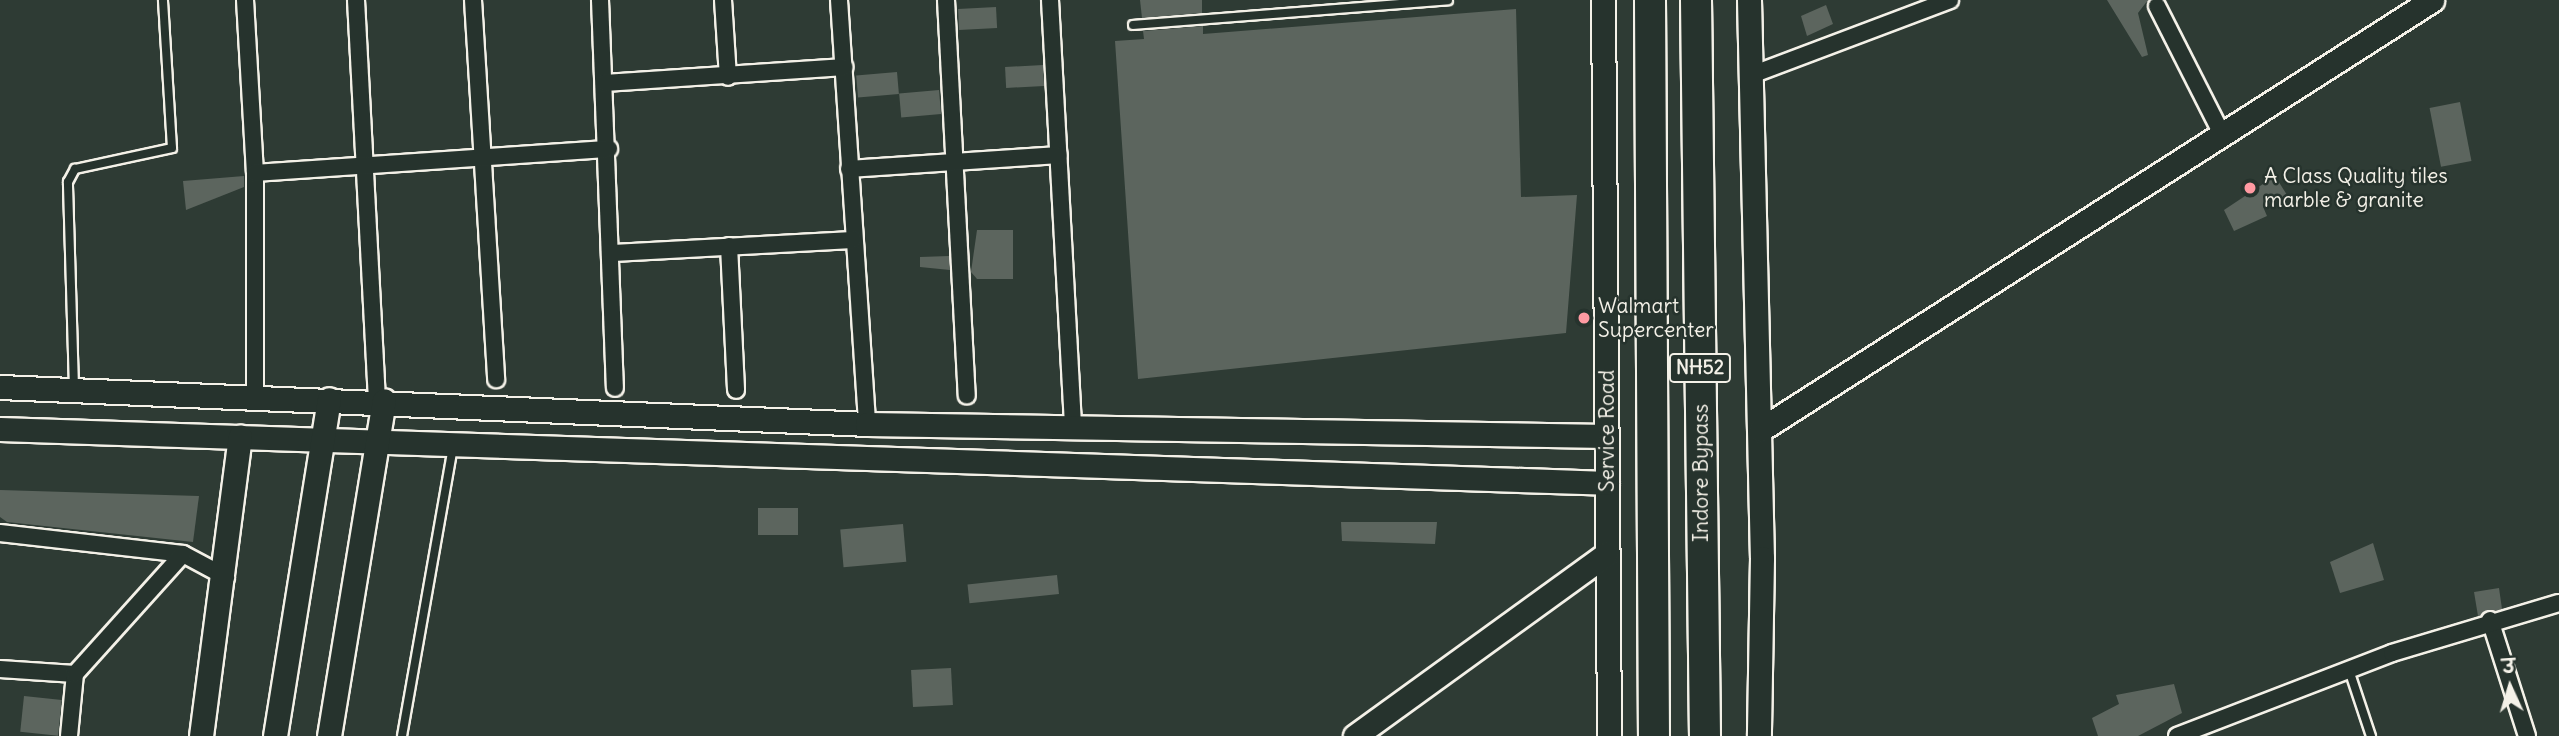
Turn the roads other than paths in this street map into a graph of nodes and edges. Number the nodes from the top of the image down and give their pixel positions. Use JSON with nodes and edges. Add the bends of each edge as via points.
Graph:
{"nodes":[{"id":1,"x":163,"y":0,"type":"edge"},
{"id":2,"x":245,"y":0,"type":"edge"},
{"id":3,"x":356,"y":0,"type":"edge"},
{"id":4,"x":473,"y":0,"type":"edge"},
{"id":5,"x":600,"y":0,"type":"edge"},
{"id":6,"x":723,"y":0,"type":"edge"},
{"id":7,"x":839,"y":0,"type":"edge"},
{"id":8,"x":946,"y":0,"type":"edge"},
{"id":9,"x":1049,"y":0,"type":"edge"},
{"id":10,"x":1448,"y":0,"type":"edge"},
{"id":11,"x":1603,"y":0,"type":"edge"},
{"id":12,"x":1650,"y":0,"type":"edge"},
{"id":13,"x":1696,"y":0,"type":"edge"},
{"id":14,"x":1749,"y":0,"type":"edge"},
{"id":15,"x":1950,"y":0,"type":"edge"},
{"id":16,"x":2432,"y":0,"type":"edge"},
{"id":17,"x":2157,"y":6,"type":"dead end"},
{"id":18,"x":1133,"y":25,"type":"dead end"},
{"id":19,"x":844,"y":67,"type":"junction"},
{"id":20,"x":1749,"y":76,"type":"junction"},
{"id":21,"x":728,"y":77,"type":"junction"},
{"id":22,"x":605,"y":83,"type":"junction"},
{"id":23,"x":2223,"y":136,"type":"junction"},
{"id":24,"x":609,"y":149,"type":"junction"},
{"id":25,"x":1059,"y":155,"type":"junction"},
{"id":26,"x":484,"y":158,"type":"junction"},
{"id":27,"x":365,"y":164,"type":"junction"},
{"id":28,"x":954,"y":165,"type":"junction"},
{"id":29,"x":849,"y":169,"type":"junction"},
{"id":30,"x":255,"y":173,"type":"junction"},
{"id":31,"x":853,"y":240,"type":"junction"},
{"id":32,"x":729,"y":246,"type":"junction"},
{"id":33,"x":612,"y":253,"type":"junction"},
{"id":34,"x":496,"y":379,"type":"dead end"},
{"id":35,"x":0,"y":387,"type":"edge"},
{"id":36,"x":615,"y":388,"type":"dead end"},
{"id":37,"x":75,"y":389,"type":"junction"},
{"id":38,"x":736,"y":390,"type":"dead end"},
{"id":39,"x":255,"y":395,"type":"junction"},
{"id":40,"x":967,"y":395,"type":"dead end"},
{"id":41,"x":329,"y":399,"type":"junction"},
{"id":42,"x":380,"y":400,"type":"junction"},
{"id":43,"x":867,"y":424,"type":"junction"},
{"id":44,"x":1073,"y":428,"type":"junction"},
{"id":45,"x":0,"y":429,"type":"edge"},
{"id":46,"x":1760,"y":430,"type":"junction"},
{"id":47,"x":1607,"y":436,"type":"junction"},
{"id":48,"x":240,"y":437,"type":"junction"},
{"id":49,"x":324,"y":440,"type":"junction"},
{"id":50,"x":379,"y":442,"type":"junction"},
{"id":51,"x":453,"y":444,"type":"junction"},
{"id":52,"x":1607,"y":483,"type":"junction"},
{"id":53,"x":0,"y":533,"type":"edge"},
{"id":54,"x":183,"y":554,"type":"junction"},
{"id":55,"x":1606,"y":554,"type":"junction"},
{"id":56,"x":226,"y":577,"type":"junction"},
{"id":57,"x":2559,"y":603,"type":"edge"},
{"id":58,"x":2490,"y":620,"type":"junction"},
{"id":59,"x":0,"y":669,"type":"edge"},
{"id":60,"x":2349,"y":670,"type":"junction"},
{"id":61,"x":75,"y":674,"type":"junction"},
{"id":62,"x":69,"y":736,"type":"edge"},
{"id":63,"x":201,"y":736,"type":"edge"},
{"id":64,"x":275,"y":736,"type":"edge"},
{"id":65,"x":329,"y":736,"type":"edge"},
{"id":66,"x":402,"y":736,"type":"edge"},
{"id":67,"x":1355,"y":736,"type":"edge"},
{"id":68,"x":1609,"y":736,"type":"edge"},
{"id":69,"x":1654,"y":736,"type":"edge"},
{"id":70,"x":1705,"y":736,"type":"edge"},
{"id":71,"x":1759,"y":736,"type":"edge"},
{"id":72,"x":2177,"y":736,"type":"edge"},
{"id":73,"x":2371,"y":736,"type":"edge"},
{"id":74,"x":2527,"y":736,"type":"edge"}],
"edges":[{"from":1,"to":37,"type":"lane","via":[[172,148],[75,169],[68,183]]},
{"from":2,"to":30,"type":"street"},
{"from":3,"to":27,"type":"street"},
{"from":4,"to":26,"type":"street"},
{"from":5,"to":22,"type":"street"},
{"from":6,"to":21,"type":"street"},
{"from":7,"to":19,"type":"street"},
{"from":8,"to":28,"type":"street"},
{"from":9,"to":25,"type":"street"},
{"from":10,"to":18,"type":"lane"},
{"from":11,"to":47,"type":"street","name":"Service Road"},
{"from":12,"to":69,"type":"highway","number":"NH52"},
{"from":13,"to":70,"type":"highway","name":"Indore Bypass","number":"NH52"},
{"from":14,"to":20,"type":"street"},
{"from":15,"to":20,"type":"street"},
{"from":16,"to":23,"type":"street"},
{"from":17,"to":23,"type":"street"},
{"from":19,"to":21,"type":"street"},
{"from":19,"to":29,"type":"street"},
{"from":20,"to":46,"type":"street"},
{"from":21,"to":22,"type":"street"},
{"from":22,"to":24,"type":"street"},
{"from":23,"to":46,"type":"street"},
{"from":24,"to":26,"type":"street"},
{"from":24,"to":33,"type":"street"},
{"from":25,"to":28,"type":"street"},
{"from":25,"to":44,"type":"street"},
{"from":26,"to":27,"type":"street"},
{"from":26,"to":34,"type":"street"},
{"from":27,"to":30,"type":"street"},
{"from":27,"to":42,"type":"street"},
{"from":28,"to":29,"type":"street"},
{"from":28,"to":40,"type":"street"},
{"from":29,"to":31,"type":"street"},
{"from":30,"to":39,"type":"street"},
{"from":31,"to":32,"type":"street"},
{"from":31,"to":43,"type":"street"},
{"from":32,"to":33,"type":"street"},
{"from":32,"to":38,"type":"street"},
{"from":33,"to":36,"type":"street"},
{"from":35,"to":37,"type":"street"},
{"from":37,"to":39,"type":"street"},
{"from":39,"to":41,"type":"street"},
{"from":41,"to":42,"type":"street"},
{"from":41,"to":49,"type":"street"},
{"from":42,"to":43,"type":"street"},
{"from":42,"to":50,"type":"street"},
{"from":43,"to":44,"type":"street"},
{"from":44,"to":47,"type":"street"},
{"from":45,"to":48,"type":"street"},
{"from":46,"to":71,"type":"street"},
{"from":47,"to":52,"type":"street","name":"Service Road"},
{"from":48,"to":49,"type":"street"},
{"from":48,"to":56,"type":"street"},
{"from":49,"to":50,"type":"street"},
{"from":49,"to":64,"type":"street"},
{"from":50,"to":51,"type":"street"},
{"from":50,"to":65,"type":"street"},
{"from":51,"to":52,"type":"street"},
{"from":51,"to":66,"type":"lane"},
{"from":52,"to":55,"type":"street","name":"Service Road"},
{"from":53,"to":54,"type":"street"},
{"from":54,"to":56,"type":"street"},
{"from":54,"to":61,"type":"street"},
{"from":55,"to":67,"type":"street"},
{"from":55,"to":68,"type":"street","name":"Service Road"},
{"from":56,"to":63,"type":"street"},
{"from":57,"to":58,"type":"street"},
{"from":58,"to":60,"type":"street"},
{"from":58,"to":74,"type":"street"},
{"from":59,"to":61,"type":"street"},
{"from":60,"to":72,"type":"street"},
{"from":60,"to":73,"type":"lane"},
{"from":61,"to":62,"type":"street"}]}
